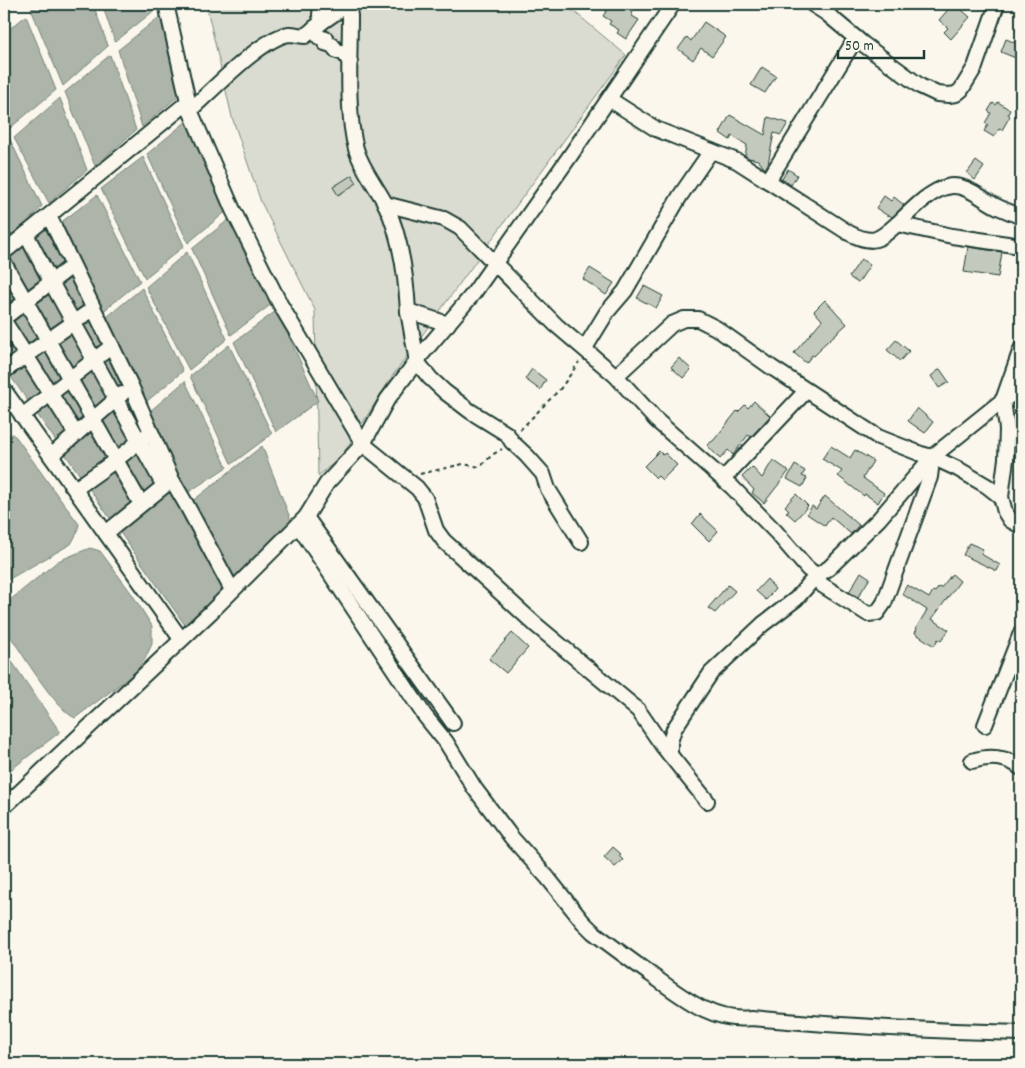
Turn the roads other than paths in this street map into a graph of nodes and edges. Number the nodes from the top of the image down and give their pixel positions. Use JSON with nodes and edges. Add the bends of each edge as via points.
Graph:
{"nodes":[{"id":1,"x":166,"y":4,"type":"edge"},
{"id":2,"x":321,"y":4,"type":"edge"},
{"id":3,"x":348,"y":4,"type":"edge"},
{"id":4,"x":673,"y":4,"type":"edge"},
{"id":5,"x":813,"y":4,"type":"edge"},
{"id":6,"x":998,"y":4,"type":"edge"},
{"id":7,"x":318,"y":25,"type":"junction"},
{"id":8,"x":856,"y":38,"type":"junction"},
{"id":9,"x":350,"y":62,"type":"junction"},
{"id":10,"x":609,"y":100,"type":"junction"},
{"id":11,"x":189,"y":106,"type":"junction"},
{"id":12,"x":711,"y":150,"type":"junction"},
{"id":13,"x":768,"y":181,"type":"junction"},
{"id":14,"x":385,"y":204,"type":"junction"},
{"id":15,"x":49,"y":216,"type":"junction"},
{"id":16,"x":1021,"y":217,"type":"edge"},
{"id":17,"x":898,"y":224,"type":"junction"},
{"id":18,"x":26,"y":234,"type":"junction"},
{"id":19,"x":1021,"y":246,"type":"edge"},
{"id":20,"x":4,"y":252,"type":"edge"},
{"id":21,"x":4,"y":263,"type":"edge"},
{"id":22,"x":494,"y":263,"type":"junction"},
{"id":23,"x":72,"y":266,"type":"junction"},
{"id":24,"x":51,"y":282,"type":"junction"},
{"id":25,"x":26,"y":301,"type":"junction"},
{"id":26,"x":93,"y":309,"type":"junction"},
{"id":27,"x":408,"y":311,"type":"junction"},
{"id":28,"x":4,"y":320,"type":"edge"},
{"id":29,"x":73,"y":323,"type":"junction"},
{"id":30,"x":448,"y":324,"type":"junction"},
{"id":31,"x":48,"y":340,"type":"junction"},
{"id":32,"x":112,"y":346,"type":"junction"},
{"id":33,"x":585,"y":348,"type":"junction"},
{"id":34,"x":1021,"y":349,"type":"edge"},
{"id":35,"x":26,"y":356,"type":"junction"},
{"id":36,"x":94,"y":360,"type":"junction"},
{"id":37,"x":417,"y":362,"type":"junction"},
{"id":38,"x":4,"y":371,"type":"edge"},
{"id":39,"x":616,"y":376,"type":"junction"},
{"id":40,"x":70,"y":378,"type":"junction"},
{"id":41,"x":131,"y":386,"type":"junction"},
{"id":42,"x":1021,"y":388,"type":"edge"},
{"id":43,"x":4,"y":390,"type":"edge"},
{"id":44,"x":806,"y":391,"type":"junction"},
{"id":45,"x":51,"y":394,"type":"junction"},
{"id":46,"x":115,"y":399,"type":"junction"},
{"id":47,"x":1003,"y":400,"type":"junction"},
{"id":48,"x":22,"y":416,"type":"junction"},
{"id":49,"x":92,"y":420,"type":"junction"},
{"id":50,"x":152,"y":432,"type":"junction"},
{"id":51,"x":76,"y":434,"type":"junction"},
{"id":52,"x":139,"y":442,"type":"junction"},
{"id":53,"x":363,"y":444,"type":"junction"},
{"id":54,"x":51,"y":456,"type":"junction"},
{"id":55,"x":931,"y":459,"type":"junction"},
{"id":56,"x":116,"y":460,"type":"junction"},
{"id":57,"x":723,"y":479,"type":"junction"},
{"id":58,"x":168,"y":483,"type":"junction"},
{"id":59,"x":74,"y":489,"type":"junction"},
{"id":60,"x":1001,"y":497,"type":"junction"},
{"id":61,"x":141,"y":504,"type":"junction"},
{"id":62,"x":302,"y":522,"type":"junction"},
{"id":63,"x":1021,"y":526,"type":"edge"},
{"id":64,"x":106,"y":533,"type":"junction"},
{"id":65,"x":582,"y":542,"type":"dead end"},
{"id":66,"x":816,"y":576,"type":"junction"},
{"id":67,"x":232,"y":590,"type":"junction"},
{"id":68,"x":1021,"y":633,"type":"edge"},
{"id":69,"x":182,"y":639,"type":"junction"},
{"id":70,"x":453,"y":722,"type":"dead end"},
{"id":71,"x":985,"y":725,"type":"dead end"},
{"id":72,"x":670,"y":755,"type":"junction"},
{"id":73,"x":972,"y":761,"type":"dead end"},
{"id":74,"x":1021,"y":768,"type":"edge"},
{"id":75,"x":707,"y":801,"type":"dead end"},
{"id":76,"x":4,"y":807,"type":"edge"},
{"id":77,"x":1021,"y":1033,"type":"edge"}],
"edges":[{"from":1,"to":11,"type":"street"},
{"from":2,"to":7,"type":"street"},
{"from":3,"to":7,"type":"street"},
{"from":3,"to":9,"type":"street"},
{"from":4,"to":10,"type":"street"},
{"from":5,"to":8,"type":"street"},
{"from":6,"to":8,"type":"street","via":[[975,67],[956,94],[937,94],[920,86]]},
{"from":7,"to":9,"type":"street","via":[[319,37],[326,39],[325,43],[337,51],[344,52]]},
{"from":7,"to":11,"type":"street","via":[[305,36],[290,34],[275,39]]},
{"from":8,"to":13,"type":"street"},
{"from":9,"to":14,"type":"street","via":[[351,116],[356,149]]},
{"from":10,"to":12,"type":"street","via":[[656,129]]},
{"from":10,"to":22,"type":"street"},
{"from":11,"to":15,"type":"street"},
{"from":11,"to":53,"type":"street","via":[[233,210],[280,304]]},
{"from":12,"to":13,"type":"street","via":[[737,161]]},
{"from":12,"to":33,"type":"street","via":[[680,196],[625,291],[607,312]]},
{"from":13,"to":17,"type":"street","via":[[862,240],[881,239]]},
{"from":14,"to":22,"type":"street","via":[[453,223]]},
{"from":14,"to":27,"type":"street","via":[[398,241]]},
{"from":15,"to":18,"type":"street"},
{"from":15,"to":23,"type":"street"},
{"from":16,"to":17,"type":"street","via":[[955,186],[945,187],[924,199]]},
{"from":17,"to":19,"type":"street"},
{"from":18,"to":20,"type":"street"},
{"from":18,"to":24,"type":"street"},
{"from":21,"to":25,"type":"street"},
{"from":22,"to":30,"type":"street"},
{"from":22,"to":33,"type":"street","via":[[556,325]]},
{"from":23,"to":24,"type":"street"},
{"from":23,"to":26,"type":"street"},
{"from":24,"to":25,"type":"street"},
{"from":24,"to":29,"type":"street"},
{"from":25,"to":28,"type":"street"},
{"from":25,"to":31,"type":"street"},
{"from":26,"to":29,"type":"street"},
{"from":26,"to":32,"type":"street"},
{"from":27,"to":30,"type":"street"},
{"from":27,"to":37,"type":"street"},
{"from":28,"to":35,"type":"street"},
{"from":29,"to":31,"type":"street"},
{"from":29,"to":36,"type":"street"},
{"from":30,"to":37,"type":"street"},
{"from":31,"to":35,"type":"street"},
{"from":31,"to":40,"type":"street"},
{"from":32,"to":36,"type":"street"},
{"from":32,"to":41,"type":"street"},
{"from":33,"to":39,"type":"street"},
{"from":34,"to":47,"type":"street"},
{"from":35,"to":38,"type":"street"},
{"from":35,"to":45,"type":"street"},
{"from":36,"to":40,"type":"street"},
{"from":36,"to":46,"type":"street"},
{"from":37,"to":53,"type":"street","via":[[387,400]]},
{"from":37,"to":65,"type":"street","via":[[445,392],[507,434],[543,474],[548,489]]},
{"from":39,"to":44,"type":"street","via":[[672,324],[684,319],[698,319]]},
{"from":39,"to":57,"type":"street","via":[[656,420]]},
{"from":40,"to":45,"type":"street"},
{"from":40,"to":49,"type":"street"},
{"from":41,"to":46,"type":"street"},
{"from":41,"to":50,"type":"street"},
{"from":42,"to":47,"type":"street"},
{"from":43,"to":48,"type":"street"},
{"from":44,"to":55,"type":"street","via":[[878,437]]},
{"from":44,"to":57,"type":"street"},
{"from":45,"to":48,"type":"street"},
{"from":45,"to":51,"type":"street"},
{"from":46,"to":49,"type":"street"},
{"from":46,"to":52,"type":"street"},
{"from":47,"to":55,"type":"street"},
{"from":47,"to":60,"type":"street","via":[[1007,430]]},
{"from":48,"to":54,"type":"street"},
{"from":49,"to":51,"type":"street"},
{"from":49,"to":56,"type":"street"},
{"from":50,"to":52,"type":"street"},
{"from":50,"to":58,"type":"street"},
{"from":51,"to":54,"type":"street"},
{"from":52,"to":56,"type":"street"},
{"from":52,"to":58,"type":"street"},
{"from":53,"to":62,"type":"street","via":[[327,483]]},
{"from":53,"to":72,"type":"street","via":[[417,488],[425,498],[436,530],[444,541],[536,625],[638,710]]},
{"from":54,"to":59,"type":"street"},
{"from":55,"to":60,"type":"street","via":[[958,469]]},
{"from":55,"to":66,"type":"street","via":[[879,520],[829,568]]},
{"from":55,"to":66,"type":"street","via":[[930,477],[884,603],[877,613],[868,614],[822,585]]},
{"from":56,"to":59,"type":"street"},
{"from":56,"to":61,"type":"street"},
{"from":57,"to":66,"type":"street"},
{"from":58,"to":61,"type":"street"},
{"from":58,"to":67,"type":"street","via":[[186,504]]},
{"from":59,"to":64,"type":"street"},
{"from":60,"to":63,"type":"street","via":[[1010,520]]},
{"from":61,"to":64,"type":"street"},
{"from":62,"to":67,"type":"street"},
{"from":62,"to":70,"type":"street"},
{"from":62,"to":77,"type":"street","via":[[425,716],[512,838],[582,922],[687,1000],[716,1014],[744,1019]]},
{"from":64,"to":69,"type":"street"},
{"from":66,"to":72,"type":"street","via":[[796,599],[763,624],[711,673],[674,729]]},
{"from":67,"to":69,"type":"street"},
{"from":68,"to":71,"type":"street"},
{"from":69,"to":76,"type":"street"},
{"from":72,"to":75,"type":"street"},
{"from":73,"to":74,"type":"street","via":[[995,758]]}]}
